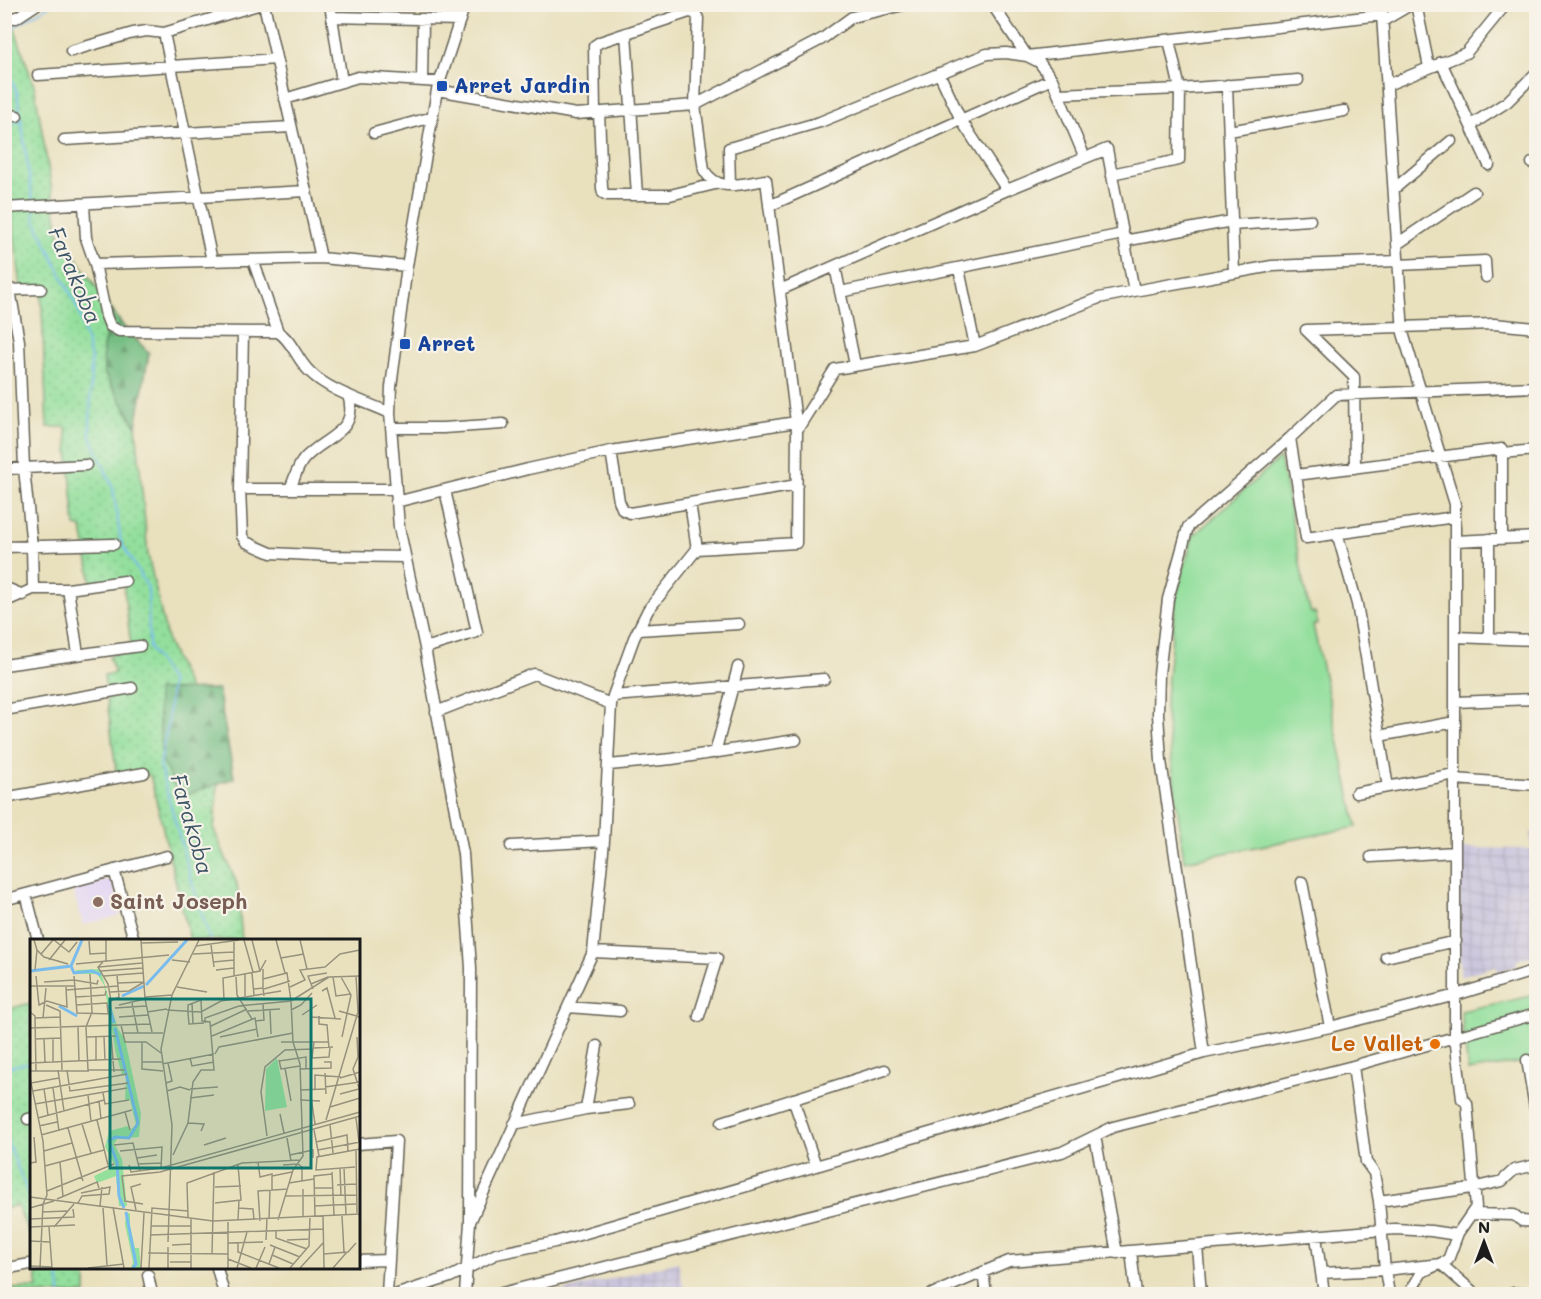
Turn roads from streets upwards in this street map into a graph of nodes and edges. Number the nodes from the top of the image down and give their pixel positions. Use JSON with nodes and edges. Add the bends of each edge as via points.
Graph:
{"nodes":[{"id":1,"x":37,"y":4,"type":"edge"},
{"id":2,"x":262,"y":4,"type":"edge"},
{"id":3,"x":330,"y":4,"type":"edge"},
{"id":4,"x":465,"y":4,"type":"edge"},
{"id":5,"x":908,"y":4,"type":"edge"},
{"id":6,"x":992,"y":4,"type":"edge"},
{"id":7,"x":1414,"y":4,"type":"edge"},
{"id":8,"x":1506,"y":4,"type":"edge"},
{"id":9,"x":874,"y":8,"type":"edge"},
{"id":10,"x":1382,"y":13,"type":"edge"},
{"id":11,"x":4,"y":16,"type":"edge"},
{"id":12,"x":332,"y":17,"type":"junction"},
{"id":13,"x":423,"y":19,"type":"junction"},
{"id":14,"x":460,"y":20,"type":"junction"},
{"id":15,"x":164,"y":33,"type":"junction"},
{"id":16,"x":626,"y":33,"type":"junction"},
{"id":17,"x":1168,"y":40,"type":"junction"},
{"id":18,"x":71,"y":51,"type":"dead end"},
{"id":19,"x":1027,"y":56,"type":"junction"},
{"id":20,"x":276,"y":58,"type":"junction"},
{"id":21,"x":1441,"y":62,"type":"junction"},
{"id":22,"x":171,"y":66,"type":"junction"},
{"id":23,"x":1429,"y":67,"type":"junction"},
{"id":24,"x":939,"y":73,"type":"junction"},
{"id":25,"x":1536,"y":73,"type":"edge"},
{"id":26,"x":38,"y":75,"type":"dead end"},
{"id":27,"x":1052,"y":79,"type":"junction"},
{"id":28,"x":1298,"y":80,"type":"dead end"},
{"id":29,"x":422,"y":81,"type":"junction"},
{"id":30,"x":342,"y":82,"type":"junction"},
{"id":31,"x":1227,"y":85,"type":"junction"},
{"id":32,"x":1387,"y":85,"type":"junction"},
{"id":33,"x":439,"y":86,"type":"junction"},
{"id":34,"x":1180,"y":89,"type":"junction"},
{"id":35,"x":1058,"y":94,"type":"junction"},
{"id":36,"x":285,"y":99,"type":"junction"},
{"id":37,"x":695,"y":105,"type":"junction"},
{"id":38,"x":632,"y":110,"type":"junction"},
{"id":39,"x":1344,"y":111,"type":"dead end"},
{"id":40,"x":597,"y":112,"type":"junction"},
{"id":41,"x":4,"y":114,"type":"edge"},
{"id":42,"x":17,"y":116,"type":"dead end"},
{"id":43,"x":433,"y":117,"type":"junction"},
{"id":44,"x":961,"y":120,"type":"junction"},
{"id":45,"x":1471,"y":125,"type":"junction"},
{"id":46,"x":291,"y":127,"type":"junction"},
{"id":47,"x":1229,"y":131,"type":"junction"},
{"id":48,"x":185,"y":133,"type":"junction"},
{"id":49,"x":374,"y":133,"type":"dead end"},
{"id":50,"x":64,"y":140,"type":"dead end"},
{"id":51,"x":1451,"y":141,"type":"dead end"},
{"id":52,"x":1085,"y":158,"type":"junction"},
{"id":53,"x":1489,"y":165,"type":"dead end"},
{"id":54,"x":1111,"y":174,"type":"junction"},
{"id":55,"x":715,"y":184,"type":"junction"},
{"id":56,"x":730,"y":185,"type":"junction"},
{"id":57,"x":1394,"y":189,"type":"junction"},
{"id":58,"x":1007,"y":190,"type":"junction"},
{"id":59,"x":306,"y":191,"type":"junction"},
{"id":60,"x":1474,"y":192,"type":"dead end"},
{"id":61,"x":637,"y":195,"type":"junction"},
{"id":62,"x":199,"y":198,"type":"junction"},
{"id":63,"x":84,"y":205,"type":"junction"},
{"id":64,"x":769,"y":206,"type":"junction"},
{"id":65,"x":4,"y":208,"type":"edge"},
{"id":66,"x":1310,"y":220,"type":"dead end"},
{"id":67,"x":1232,"y":223,"type":"junction"},
{"id":68,"x":1123,"y":237,"type":"junction"},
{"id":69,"x":1397,"y":244,"type":"junction"},
{"id":70,"x":321,"y":258,"type":"junction"},
{"id":71,"x":253,"y":260,"type":"junction"},
{"id":72,"x":212,"y":261,"type":"junction"},
{"id":73,"x":1398,"y":263,"type":"junction"},
{"id":74,"x":95,"y":264,"type":"junction"},
{"id":75,"x":407,"y":266,"type":"junction"},
{"id":76,"x":835,"y":266,"type":"junction"},
{"id":77,"x":959,"y":269,"type":"junction"},
{"id":78,"x":1234,"y":273,"type":"junction"},
{"id":79,"x":1486,"y":277,"type":"dead end"},
{"id":80,"x":41,"y":288,"type":"dead end"},
{"id":81,"x":7,"y":290,"type":"edge"},
{"id":82,"x":780,"y":290,"type":"junction"},
{"id":83,"x":1134,"y":291,"type":"junction"},
{"id":84,"x":840,"y":292,"type":"junction"},
{"id":85,"x":1403,"y":327,"type":"junction"},
{"id":86,"x":1536,"y":328,"type":"edge"},
{"id":87,"x":243,"y":332,"type":"junction"},
{"id":88,"x":278,"y":332,"type":"junction"},
{"id":89,"x":975,"y":346,"type":"junction"},
{"id":90,"x":855,"y":365,"type":"junction"},
{"id":91,"x":1536,"y":387,"type":"edge"},
{"id":92,"x":1421,"y":391,"type":"junction"},
{"id":93,"x":1354,"y":394,"type":"junction"},
{"id":94,"x":348,"y":395,"type":"junction"},
{"id":95,"x":390,"y":413,"type":"junction"},
{"id":96,"x":503,"y":424,"type":"dead end"},
{"id":97,"x":796,"y":426,"type":"junction"},
{"id":98,"x":391,"y":428,"type":"junction"},
{"id":99,"x":1290,"y":438,"type":"junction"},
{"id":100,"x":1536,"y":450,"type":"edge"},
{"id":101,"x":611,"y":452,"type":"junction"},
{"id":102,"x":1502,"y":453,"type":"junction"},
{"id":103,"x":1441,"y":457,"type":"junction"},
{"id":104,"x":86,"y":465,"type":"dead end"},
{"id":105,"x":24,"y":468,"type":"junction"},
{"id":106,"x":1355,"y":468,"type":"junction"},
{"id":107,"x":4,"y":469,"type":"edge"},
{"id":108,"x":1296,"y":475,"type":"junction"},
{"id":109,"x":797,"y":485,"type":"junction"},
{"id":110,"x":240,"y":489,"type":"junction"},
{"id":111,"x":290,"y":489,"type":"junction"},
{"id":112,"x":395,"y":489,"type":"junction"},
{"id":113,"x":445,"y":490,"type":"junction"},
{"id":114,"x":396,"y":502,"type":"junction"},
{"id":115,"x":690,"y":503,"type":"junction"},
{"id":116,"x":1455,"y":517,"type":"junction"},
{"id":117,"x":1337,"y":533,"type":"junction"},
{"id":118,"x":1536,"y":537,"type":"edge"},
{"id":119,"x":1502,"y":538,"type":"junction"},
{"id":120,"x":1489,"y":539,"type":"junction"},
{"id":121,"x":1455,"y":541,"type":"junction"},
{"id":122,"x":114,"y":544,"type":"dead end"},
{"id":123,"x":4,"y":547,"type":"edge"},
{"id":124,"x":32,"y":547,"type":"junction"},
{"id":125,"x":697,"y":549,"type":"junction"},
{"id":126,"x":405,"y":557,"type":"junction"},
{"id":127,"x":125,"y":581,"type":"dead end"},
{"id":128,"x":4,"y":587,"type":"edge"},
{"id":129,"x":33,"y":589,"type":"junction"},
{"id":130,"x":68,"y":589,"type":"junction"},
{"id":131,"x":22,"y":596,"type":"junction"},
{"id":132,"x":4,"y":602,"type":"edge"},
{"id":133,"x":739,"y":624,"type":"dead end"},
{"id":134,"x":638,"y":630,"type":"junction"},
{"id":135,"x":1455,"y":637,"type":"junction"},
{"id":136,"x":1489,"y":638,"type":"junction"},
{"id":137,"x":1536,"y":640,"type":"edge"},
{"id":138,"x":140,"y":646,"type":"dead end"},
{"id":139,"x":425,"y":648,"type":"junction"},
{"id":140,"x":78,"y":654,"type":"junction"},
{"id":141,"x":4,"y":665,"type":"edge"},
{"id":142,"x":738,"y":667,"type":"dead end"},
{"id":143,"x":824,"y":679,"type":"dead end"},
{"id":144,"x":732,"y":687,"type":"junction"},
{"id":145,"x":132,"y":688,"type":"dead end"},
{"id":146,"x":1536,"y":699,"type":"edge"},
{"id":147,"x":612,"y":700,"type":"junction"},
{"id":148,"x":1455,"y":702,"type":"junction"},
{"id":149,"x":4,"y":710,"type":"edge"},
{"id":150,"x":436,"y":712,"type":"junction"},
{"id":151,"x":1455,"y":722,"type":"junction"},
{"id":152,"x":1379,"y":736,"type":"junction"},
{"id":153,"x":796,"y":740,"type":"dead end"},
{"id":154,"x":715,"y":753,"type":"junction"},
{"id":155,"x":609,"y":765,"type":"junction"},
{"id":156,"x":144,"y":773,"type":"dead end"},
{"id":157,"x":1455,"y":776,"type":"junction"},
{"id":158,"x":1536,"y":785,"type":"edge"},
{"id":159,"x":1388,"y":787,"type":"junction"},
{"id":160,"x":1356,"y":793,"type":"dead end"},
{"id":161,"x":4,"y":798,"type":"edge"},
{"id":162,"x":604,"y":841,"type":"junction"},
{"id":163,"x":511,"y":846,"type":"dead end"},
{"id":164,"x":1455,"y":852,"type":"junction"},
{"id":165,"x":166,"y":855,"type":"dead end"},
{"id":166,"x":1371,"y":857,"type":"dead end"},
{"id":167,"x":114,"y":870,"type":"junction"},
{"id":168,"x":1302,"y":882,"type":"dead end"},
{"id":169,"x":26,"y":894,"type":"junction"},
{"id":170,"x":4,"y":900,"type":"edge"},
{"id":171,"x":38,"y":939,"type":"edge"},
{"id":172,"x":134,"y":939,"type":"edge"},
{"id":173,"x":1456,"y":940,"type":"junction"},
{"id":174,"x":593,"y":952,"type":"junction"},
{"id":175,"x":1386,"y":957,"type":"dead end"},
{"id":176,"x":1536,"y":970,"type":"edge"},
{"id":177,"x":1456,"y":995,"type":"junction"},
{"id":178,"x":568,"y":1007,"type":"junction"},
{"id":179,"x":620,"y":1011,"type":"dead end"},
{"id":180,"x":1536,"y":1014,"type":"edge"},
{"id":181,"x":699,"y":1016,"type":"dead end"},
{"id":182,"x":1330,"y":1027,"type":"junction"},
{"id":183,"x":1455,"y":1036,"type":"junction"},
{"id":184,"x":597,"y":1046,"type":"dead end"},
{"id":185,"x":1204,"y":1053,"type":"junction"},
{"id":186,"x":1527,"y":1060,"type":"dead end"},
{"id":187,"x":1353,"y":1066,"type":"junction"},
{"id":188,"x":885,"y":1070,"type":"dead end"},
{"id":189,"x":793,"y":1099,"type":"junction"},
{"id":190,"x":629,"y":1104,"type":"dead end"},
{"id":191,"x":586,"y":1109,"type":"junction"},
{"id":192,"x":1536,"y":1114,"type":"edge"},
{"id":193,"x":722,"y":1122,"type":"dead end"},
{"id":194,"x":514,"y":1124,"type":"junction"},
{"id":195,"x":1095,"y":1136,"type":"junction"},
{"id":196,"x":360,"y":1144,"type":"edge"},
{"id":197,"x":1536,"y":1165,"type":"edge"},
{"id":198,"x":816,"y":1166,"type":"junction"},
{"id":199,"x":1475,"y":1187,"type":"junction"},
{"id":200,"x":1379,"y":1201,"type":"junction"},
{"id":201,"x":1471,"y":1214,"type":"junction"},
{"id":202,"x":470,"y":1222,"type":"junction"},
{"id":203,"x":1536,"y":1222,"type":"edge"},
{"id":204,"x":1382,"y":1230,"type":"junction"},
{"id":205,"x":1457,"y":1235,"type":"junction"},
{"id":206,"x":1317,"y":1236,"type":"junction"},
{"id":207,"x":1197,"y":1246,"type":"junction"},
{"id":208,"x":1131,"y":1251,"type":"junction"},
{"id":209,"x":1117,"y":1252,"type":"junction"},
{"id":210,"x":389,"y":1260,"type":"junction"},
{"id":211,"x":360,"y":1261,"type":"edge"},
{"id":212,"x":30,"y":1264,"type":"edge"},
{"id":213,"x":1441,"y":1264,"type":"junction"},
{"id":214,"x":468,"y":1268,"type":"junction"},
{"id":215,"x":4,"y":1269,"type":"edge"},
{"id":216,"x":217,"y":1269,"type":"edge"},
{"id":217,"x":1385,"y":1270,"type":"junction"},
{"id":218,"x":983,"y":1272,"type":"junction"},
{"id":219,"x":1321,"y":1273,"type":"junction"},
{"id":220,"x":148,"y":1275,"type":"dead end"},
{"id":221,"x":1513,"y":1293,"type":"edge"},
{"id":222,"x":152,"y":1294,"type":"edge"},
{"id":223,"x":224,"y":1294,"type":"edge"},
{"id":224,"x":387,"y":1294,"type":"edge"},
{"id":225,"x":398,"y":1294,"type":"edge"},
{"id":226,"x":465,"y":1294,"type":"edge"},
{"id":227,"x":498,"y":1294,"type":"edge"},
{"id":228,"x":932,"y":1294,"type":"edge"},
{"id":229,"x":986,"y":1294,"type":"edge"},
{"id":230,"x":1136,"y":1294,"type":"edge"},
{"id":231,"x":1201,"y":1294,"type":"edge"},
{"id":232,"x":1324,"y":1294,"type":"edge"},
{"id":233,"x":1389,"y":1294,"type":"edge"},
{"id":234,"x":1409,"y":1294,"type":"edge"},
{"id":235,"x":1472,"y":1294,"type":"edge"},
{"id":236,"x":1536,"y":1294,"type":"edge"}],
"edges":[{"from":1,"to":11,"type":"street","via":[[16,18]]},
{"from":2,"to":15,"type":"street"},
{"from":2,"to":20,"type":"street"},
{"from":3,"to":12,"type":"street"},
{"from":4,"to":14,"type":"street"},
{"from":5,"to":9,"type":"street"},
{"from":6,"to":19,"type":"street"},
{"from":7,"to":10,"type":"street"},
{"from":7,"to":23,"type":"street"},
{"from":8,"to":21,"type":"street","via":[[1466,52]]},
{"from":9,"to":37,"type":"street","via":[[852,16],[822,39]]},
{"from":10,"to":17,"type":"street"},
{"from":10,"to":32,"type":"street"},
{"from":12,"to":13,"type":"street"},
{"from":12,"to":30,"type":"street"},
{"from":13,"to":14,"type":"street"},
{"from":13,"to":29,"type":"street"},
{"from":14,"to":33,"type":"street"},
{"from":15,"to":18,"type":"street","via":[[133,33]]},
{"from":15,"to":22,"type":"street"},
{"from":16,"to":37,"type":"street","via":[[695,13]]},
{"from":16,"to":38,"type":"street"},
{"from":16,"to":40,"type":"street","via":[[594,46]]},
{"from":17,"to":19,"type":"street"},
{"from":17,"to":34,"type":"street"},
{"from":19,"to":24,"type":"street","via":[[987,54]]},
{"from":19,"to":27,"type":"street","via":[[1039,62]]},
{"from":20,"to":22,"type":"street"},
{"from":20,"to":36,"type":"street"},
{"from":21,"to":23,"type":"street"},
{"from":21,"to":45,"type":"street"},
{"from":22,"to":26,"type":"street"},
{"from":22,"to":48,"type":"street"},
{"from":23,"to":32,"type":"street"},
{"from":24,"to":44,"type":"street"},
{"from":24,"to":56,"type":"street","via":[[820,122],[729,148]]},
{"from":25,"to":45,"type":"street","via":[[1507,102]]},
{"from":27,"to":35,"type":"street"},
{"from":27,"to":44,"type":"street"},
{"from":28,"to":31,"type":"street"},
{"from":29,"to":30,"type":"street","via":[[358,77]]},
{"from":29,"to":33,"type":"street"},
{"from":30,"to":36,"type":"street"},
{"from":31,"to":34,"type":"street"},
{"from":31,"to":47,"type":"street"},
{"from":32,"to":57,"type":"street"},
{"from":33,"to":40,"type":"street","via":[[576,114]]},
{"from":33,"to":43,"type":"street"},
{"from":34,"to":35,"type":"street"},
{"from":34,"to":54,"type":"street","via":[[1179,160]]},
{"from":35,"to":52,"type":"street"},
{"from":36,"to":46,"type":"street"},
{"from":37,"to":38,"type":"street"},
{"from":37,"to":55,"type":"street","via":[[704,170]]},
{"from":38,"to":40,"type":"street"},
{"from":38,"to":61,"type":"street"},
{"from":39,"to":47,"type":"street"},
{"from":40,"to":61,"type":"street","via":[[603,193]]},
{"from":41,"to":42,"type":"street"},
{"from":43,"to":49,"type":"street"},
{"from":43,"to":75,"type":"street"},
{"from":44,"to":58,"type":"street"},
{"from":44,"to":64,"type":"street"},
{"from":45,"to":53,"type":"street"},
{"from":46,"to":48,"type":"street"},
{"from":46,"to":59,"type":"street"},
{"from":47,"to":67,"type":"street"},
{"from":48,"to":50,"type":"street"},
{"from":48,"to":62,"type":"street"},
{"from":51,"to":57,"type":"street"},
{"from":52,"to":54,"type":"street","via":[[1107,149]]},
{"from":52,"to":58,"type":"street"},
{"from":54,"to":68,"type":"street"},
{"from":55,"to":56,"type":"street"},
{"from":55,"to":61,"type":"street","via":[[670,195]]},
{"from":56,"to":64,"type":"street","via":[[766,180]]},
{"from":57,"to":69,"type":"street"},
{"from":58,"to":76,"type":"street"},
{"from":59,"to":62,"type":"street"},
{"from":59,"to":70,"type":"street"},
{"from":60,"to":69,"type":"street"},
{"from":62,"to":63,"type":"street"},
{"from":62,"to":72,"type":"street"},
{"from":63,"to":65,"type":"street"},
{"from":63,"to":74,"type":"street","via":[[86,238]]},
{"from":64,"to":82,"type":"street"},
{"from":66,"to":67,"type":"street"},
{"from":67,"to":68,"type":"street"},
{"from":67,"to":78,"type":"street"},
{"from":68,"to":77,"type":"street"},
{"from":68,"to":83,"type":"street"},
{"from":69,"to":73,"type":"street"},
{"from":70,"to":71,"type":"street"},
{"from":70,"to":75,"type":"street"},
{"from":71,"to":72,"type":"street"},
{"from":71,"to":88,"type":"street"},
{"from":72,"to":74,"type":"street"},
{"from":73,"to":78,"type":"street","via":[[1272,266]]},
{"from":73,"to":79,"type":"street","via":[[1485,261]]},
{"from":73,"to":85,"type":"street"},
{"from":74,"to":87,"type":"street","via":[[106,316],[114,329]]},
{"from":75,"to":95,"type":"street"},
{"from":76,"to":82,"type":"street"},
{"from":76,"to":84,"type":"street"},
{"from":77,"to":84,"type":"street"},
{"from":77,"to":89,"type":"street"},
{"from":78,"to":83,"type":"street"},
{"from":80,"to":81,"type":"street"},
{"from":81,"to":105,"type":"street","via":[[19,341]]},
{"from":82,"to":97,"type":"street"},
{"from":83,"to":89,"type":"street","via":[[1099,298]]},
{"from":84,"to":90,"type":"street"},
{"from":85,"to":86,"type":"street","via":[[1494,324]]},
{"from":85,"to":92,"type":"street"},
{"from":85,"to":93,"type":"street","via":[[1305,330],[1354,377]]},
{"from":87,"to":88,"type":"street"},
{"from":87,"to":110,"type":"street"},
{"from":88,"to":94,"type":"street","via":[[285,336],[309,372]]},
{"from":89,"to":90,"type":"street"},
{"from":90,"to":97,"type":"street","via":[[835,369]]},
{"from":91,"to":92,"type":"street"},
{"from":92,"to":93,"type":"street"},
{"from":92,"to":103,"type":"street"},
{"from":93,"to":99,"type":"street","via":[[1336,394]]},
{"from":93,"to":106,"type":"street"},
{"from":94,"to":95,"type":"street"},
{"from":94,"to":111,"type":"street","via":[[352,407],[345,428],[302,460]]},
{"from":95,"to":98,"type":"street"},
{"from":96,"to":98,"type":"street"},
{"from":97,"to":101,"type":"street"},
{"from":97,"to":109,"type":"street"},
{"from":98,"to":112,"type":"street"},
{"from":99,"to":108,"type":"street"},
{"from":99,"to":185,"type":"street","via":[[1188,527],[1168,599],[1159,674],[1161,761]]},
{"from":100,"to":102,"type":"street"},
{"from":101,"to":113,"type":"street"},
{"from":101,"to":115,"type":"street","via":[[623,510],[630,513]]},
{"from":102,"to":103,"type":"street","via":[[1502,449]]},
{"from":102,"to":119,"type":"street"},
{"from":103,"to":106,"type":"street"},
{"from":103,"to":116,"type":"street"},
{"from":104,"to":105,"type":"street"},
{"from":105,"to":107,"type":"street"},
{"from":105,"to":124,"type":"street"},
{"from":106,"to":108,"type":"street"},
{"from":108,"to":117,"type":"street","via":[[1305,538]]},
{"from":109,"to":115,"type":"street"},
{"from":109,"to":125,"type":"street","via":[[796,543]]},
{"from":110,"to":111,"type":"street"},
{"from":110,"to":126,"type":"street","via":[[242,536],[246,542],[271,553]]},
{"from":111,"to":112,"type":"street"},
{"from":112,"to":114,"type":"street"},
{"from":113,"to":114,"type":"street"},
{"from":113,"to":139,"type":"street","via":[[477,632]]},
{"from":114,"to":126,"type":"street"},
{"from":115,"to":125,"type":"street"},
{"from":116,"to":117,"type":"street"},
{"from":116,"to":121,"type":"street"},
{"from":117,"to":152,"type":"street","via":[[1357,604]]},
{"from":118,"to":119,"type":"street"},
{"from":119,"to":120,"type":"street"},
{"from":120,"to":121,"type":"street"},
{"from":120,"to":136,"type":"street"},
{"from":121,"to":135,"type":"street"},
{"from":122,"to":124,"type":"street"},
{"from":123,"to":124,"type":"street"},
{"from":124,"to":129,"type":"street"},
{"from":125,"to":134,"type":"street","via":[[648,610]]},
{"from":126,"to":139,"type":"street"},
{"from":127,"to":130,"type":"street"},
{"from":128,"to":131,"type":"street"},
{"from":129,"to":130,"type":"street"},
{"from":129,"to":131,"type":"street"},
{"from":130,"to":140,"type":"street"},
{"from":131,"to":132,"type":"street"},
{"from":133,"to":134,"type":"street"},
{"from":134,"to":147,"type":"street"},
{"from":135,"to":136,"type":"street"},
{"from":135,"to":148,"type":"street"},
{"from":136,"to":137,"type":"street"},
{"from":138,"to":140,"type":"street"},
{"from":139,"to":150,"type":"street"},
{"from":140,"to":141,"type":"street"},
{"from":142,"to":144,"type":"street"},
{"from":143,"to":144,"type":"street"},
{"from":144,"to":147,"type":"street"},
{"from":144,"to":154,"type":"street"},
{"from":145,"to":149,"type":"street"},
{"from":146,"to":148,"type":"street"},
{"from":147,"to":150,"type":"street","via":[[534,674]]},
{"from":147,"to":155,"type":"street"},
{"from":148,"to":151,"type":"street"},
{"from":150,"to":202,"type":"street","via":[[463,854],[471,968]]},
{"from":151,"to":152,"type":"street"},
{"from":151,"to":157,"type":"street"},
{"from":152,"to":159,"type":"street"},
{"from":153,"to":154,"type":"street"},
{"from":154,"to":155,"type":"street"},
{"from":155,"to":162,"type":"street"},
{"from":156,"to":161,"type":"street"},
{"from":157,"to":158,"type":"street"},
{"from":157,"to":159,"type":"street"},
{"from":157,"to":164,"type":"street"},
{"from":159,"to":160,"type":"street"},
{"from":162,"to":163,"type":"street"},
{"from":162,"to":174,"type":"street"},
{"from":164,"to":166,"type":"street"},
{"from":164,"to":173,"type":"street"},
{"from":165,"to":167,"type":"street"},
{"from":167,"to":169,"type":"street"},
{"from":167,"to":172,"type":"street"},
{"from":168,"to":182,"type":"street"},
{"from":169,"to":170,"type":"street"},
{"from":169,"to":171,"type":"street"},
{"from":173,"to":175,"type":"street"},
{"from":173,"to":177,"type":"street"},
{"from":174,"to":178,"type":"street"},
{"from":174,"to":181,"type":"street","via":[[717,958]]},
{"from":176,"to":177,"type":"street"},
{"from":177,"to":182,"type":"street"},
{"from":177,"to":183,"type":"street"},
{"from":178,"to":179,"type":"street"},
{"from":178,"to":194,"type":"street"},
{"from":180,"to":183,"type":"street"},
{"from":182,"to":185,"type":"street"},
{"from":183,"to":187,"type":"street"},
{"from":183,"to":199,"type":"street","via":[[1462,1099],[1467,1102]]},
{"from":184,"to":191,"type":"street"},
{"from":185,"to":198,"type":"street"},
{"from":186,"to":192,"type":"street"},
{"from":187,"to":195,"type":"street","via":[[1113,1127]]},
{"from":187,"to":200,"type":"street","via":[[1366,1162],[1374,1173]]},
{"from":188,"to":189,"type":"street"},
{"from":189,"to":193,"type":"street"},
{"from":189,"to":198,"type":"street"},
{"from":190,"to":191,"type":"street"},
{"from":191,"to":194,"type":"street"},
{"from":194,"to":202,"type":"street"},
{"from":195,"to":209,"type":"street"},
{"from":195,"to":227,"type":"street","via":[[1062,1152]]},
{"from":196,"to":210,"type":"street","via":[[396,1141]]},
{"from":197,"to":199,"type":"street","via":[[1514,1170],[1502,1181]]},
{"from":198,"to":214,"type":"street","via":[[555,1242],[496,1254]]},
{"from":199,"to":200,"type":"street"},
{"from":199,"to":201,"type":"street","via":[[1476,1207]]},
{"from":200,"to":204,"type":"street"},
{"from":201,"to":203,"type":"street","via":[[1514,1215],[1522,1221]]},
{"from":201,"to":205,"type":"street"},
{"from":202,"to":214,"type":"street"},
{"from":204,"to":205,"type":"street"},
{"from":204,"to":206,"type":"street"},
{"from":204,"to":217,"type":"street"},
{"from":205,"to":213,"type":"street","via":[[1448,1260]]},
{"from":206,"to":207,"type":"street"},
{"from":206,"to":219,"type":"street"},
{"from":207,"to":208,"type":"street"},
{"from":207,"to":231,"type":"street"},
{"from":208,"to":209,"type":"street"},
{"from":208,"to":230,"type":"street"},
{"from":209,"to":218,"type":"street","via":[[1010,1261]]},
{"from":210,"to":211,"type":"street"},
{"from":210,"to":224,"type":"street"},
{"from":212,"to":215,"type":"street"},
{"from":213,"to":217,"type":"street"},
{"from":213,"to":234,"type":"street","via":[[1422,1272]]},
{"from":213,"to":235,"type":"street"},
{"from":214,"to":225,"type":"street"},
{"from":214,"to":226,"type":"street"},
{"from":216,"to":223,"type":"street"},
{"from":217,"to":219,"type":"street"},
{"from":217,"to":233,"type":"street"},
{"from":218,"to":228,"type":"street"},
{"from":218,"to":229,"type":"street"},
{"from":219,"to":232,"type":"street"},
{"from":220,"to":222,"type":"street"},
{"from":221,"to":236,"type":"street"}]}
